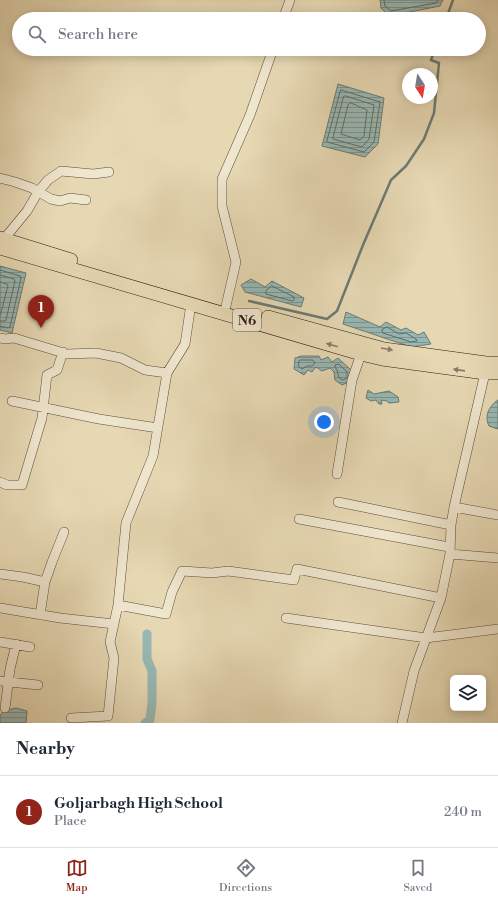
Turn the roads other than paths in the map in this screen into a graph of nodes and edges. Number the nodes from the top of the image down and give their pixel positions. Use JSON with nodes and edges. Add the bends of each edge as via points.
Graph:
{"nodes":[{"id":1,"x":290,"y":0,"type":"edge"},
{"id":2,"x":286,"y":12,"type":"edge"},
{"id":3,"x":271,"y":56,"type":"edge"},
{"id":4,"x":109,"y":172,"type":"dead end"},
{"id":5,"x":0,"y":178,"type":"edge"},
{"id":6,"x":38,"y":192,"type":"junction"},
{"id":7,"x":86,"y":200,"type":"dead end"},
{"id":8,"x":1,"y":242,"type":"edge"},
{"id":9,"x":191,"y":304,"type":"junction"},
{"id":10,"x":226,"y":306,"type":"junction"},
{"id":11,"x":0,"y":338,"type":"edge"},
{"id":12,"x":63,"y":352,"type":"junction"},
{"id":13,"x":361,"y":354,"type":"junction"},
{"id":14,"x":498,"y":363,"type":"edge"},
{"id":15,"x":167,"y":372,"type":"junction"},
{"id":16,"x":492,"y":373,"type":"edge"},
{"id":17,"x":12,"y":401,"type":"dead end"},
{"id":18,"x":43,"y":407,"type":"junction"},
{"id":19,"x":158,"y":428,"type":"junction"},
{"id":20,"x":337,"y":474,"type":"dead end"},
{"id":21,"x":0,"y":482,"type":"edge"},
{"id":22,"x":338,"y":502,"type":"dead end"},
{"id":23,"x":454,"y":507,"type":"junction"},
{"id":24,"x":498,"y":515,"type":"edge"},
{"id":25,"x":299,"y":520,"type":"dead end"},
{"id":26,"x":451,"y":525,"type":"junction"},
{"id":27,"x":64,"y":532,"type":"dead end"},
{"id":28,"x":449,"y":550,"type":"junction"},
{"id":29,"x":498,"y":558,"type":"edge"},
{"id":30,"x":0,"y":574,"type":"edge"},
{"id":31,"x":45,"y":582,"type":"junction"},
{"id":32,"x":441,"y":598,"type":"junction"},
{"id":33,"x":118,"y":605,"type":"junction"},
{"id":34,"x":0,"y":608,"type":"edge"},
{"id":35,"x":40,"y":615,"type":"junction"},
{"id":36,"x":286,"y":618,"type":"dead end"},
{"id":37,"x":114,"y":624,"type":"junction"},
{"id":38,"x":498,"y":629,"type":"edge"},
{"id":39,"x":426,"y":638,"type":"junction"},
{"id":40,"x":0,"y":642,"type":"edge"},
{"id":41,"x":16,"y":644,"type":"junction"},
{"id":42,"x":30,"y":647,"type":"dead end"},
{"id":43,"x":4,"y":682,"type":"edge"},
{"id":44,"x":38,"y":685,"type":"dead end"},
{"id":45,"x":5,"y":708,"type":"dead end"},
{"id":46,"x":71,"y":718,"type":"dead end"},
{"id":47,"x":402,"y":723,"type":"edge"}],
"edges":[{"from":1,"to":2,"type":"street"},
{"from":3,"to":10,"type":"street","via":[[250,115],[222,179],[222,206],[236,262]]},
{"from":4,"to":6,"type":"street","via":[[93,174],[61,171],[48,180]]},
{"from":5,"to":6,"type":"street"},
{"from":6,"to":7,"type":"street","via":[[60,201],[70,198]]},
{"from":6,"to":8,"type":"street","via":[[27,211]]},
{"from":8,"to":9,"type":"highway","number":"N6"},
{"from":8,"to":10,"type":"highway","number":"N6"},
{"from":13,"to":9,"type":"highway","number":"N6","one_way":true},
{"from":9,"to":15,"type":"street","via":[[184,344]]},
{"from":10,"to":14,"type":"highway","number":"N6","one_way":true,"via":[[384,349]]},
{"from":11,"to":12,"type":"street","via":[[14,338]]},
{"from":12,"to":15,"type":"street","via":[[96,353],[121,358],[145,370]]},
{"from":12,"to":18,"type":"street","via":[[57,370],[47,375]]},
{"from":16,"to":13,"type":"highway","number":"N6","one_way":true},
{"from":13,"to":20,"type":"street","via":[[352,380]]},
{"from":15,"to":19,"type":"street"},
{"from":16,"to":23,"type":"street"},
{"from":17,"to":18,"type":"street"},
{"from":18,"to":19,"type":"street"},
{"from":18,"to":21,"type":"street","via":[[22,485],[7,485]]},
{"from":19,"to":33,"type":"street","via":[[153,456],[126,523]]},
{"from":22,"to":26,"type":"street"},
{"from":23,"to":24,"type":"street"},
{"from":23,"to":26,"type":"street"},
{"from":25,"to":28,"type":"street"},
{"from":26,"to":28,"type":"street"},
{"from":27,"to":31,"type":"street"},
{"from":28,"to":29,"type":"street"},
{"from":28,"to":32,"type":"street"},
{"from":30,"to":31,"type":"street"},
{"from":31,"to":35,"type":"street"},
{"from":32,"to":33,"type":"street","via":[[297,569],[294,580],[228,571],[182,571],[172,592],[166,614]]},
{"from":32,"to":39,"type":"street"},
{"from":33,"to":37,"type":"street"},
{"from":34,"to":35,"type":"street"},
{"from":35,"to":37,"type":"street"},
{"from":36,"to":39,"type":"street"},
{"from":37,"to":46,"type":"street","via":[[110,642],[114,658],[108,716]]},
{"from":38,"to":39,"type":"street"},
{"from":39,"to":47,"type":"street","via":[[414,671]]},
{"from":40,"to":41,"type":"street"},
{"from":41,"to":42,"type":"street"},
{"from":41,"to":43,"type":"street"},
{"from":43,"to":44,"type":"street"},
{"from":43,"to":45,"type":"street"}]}
